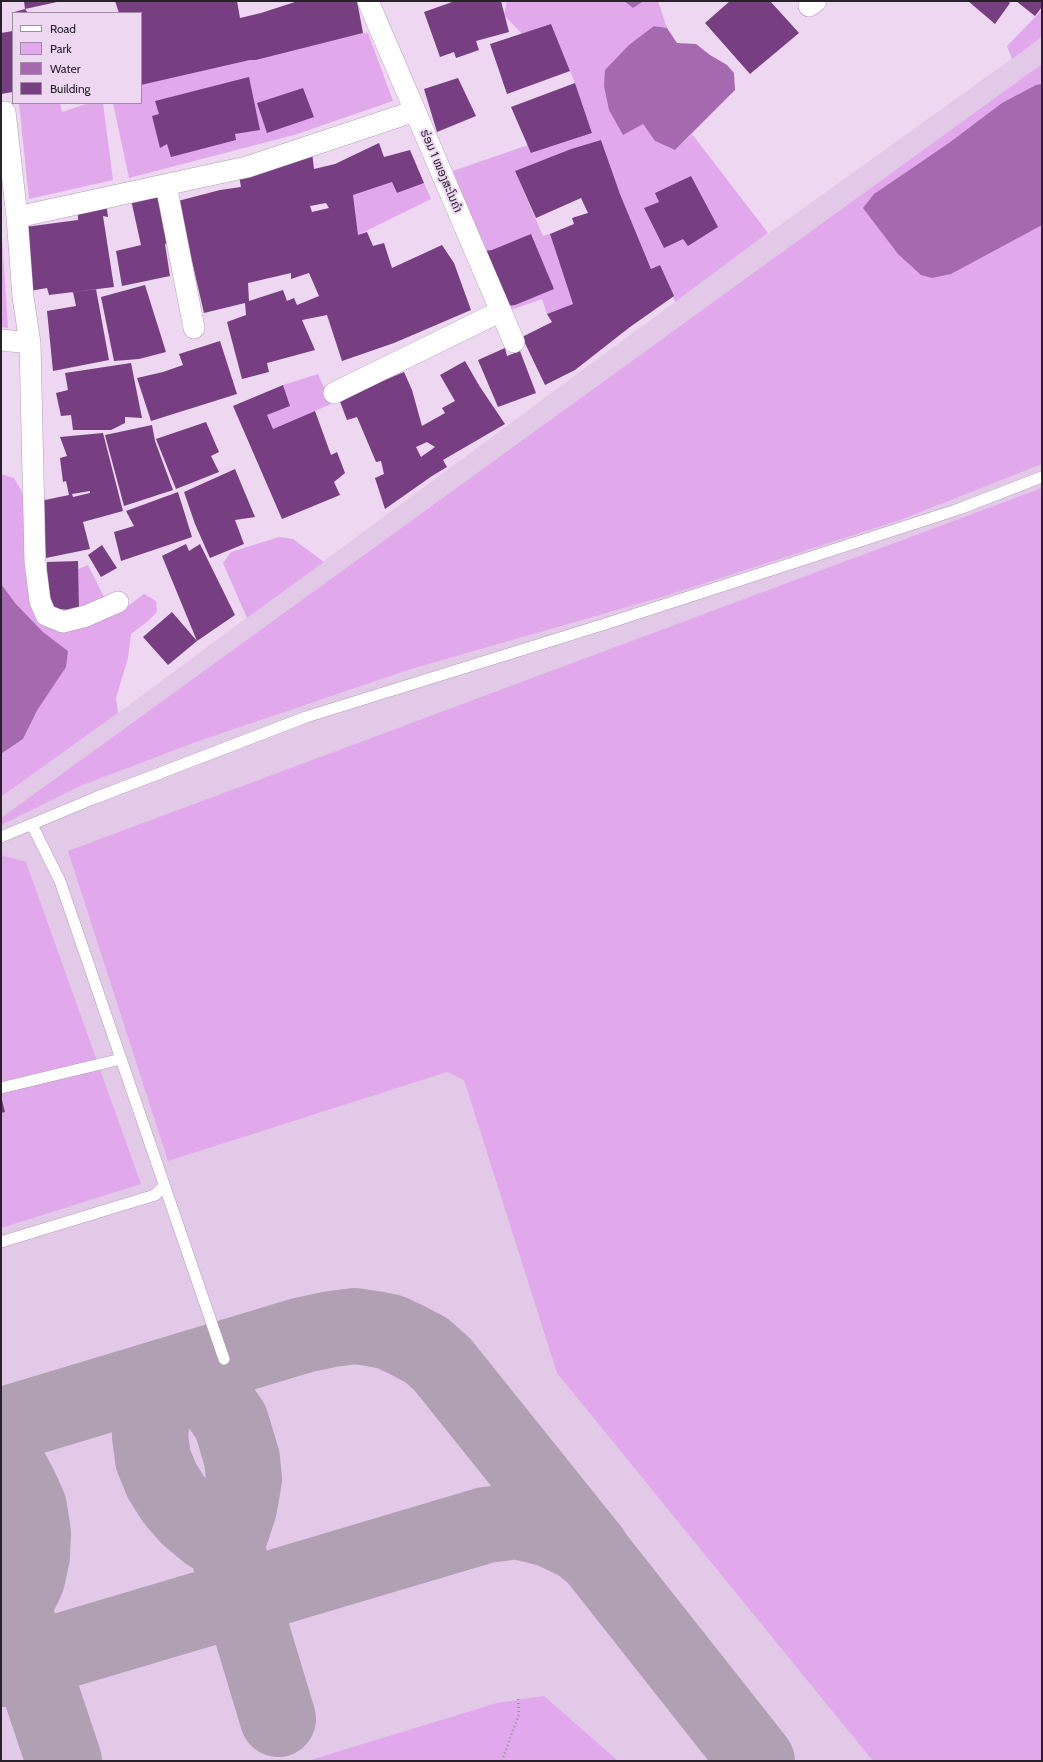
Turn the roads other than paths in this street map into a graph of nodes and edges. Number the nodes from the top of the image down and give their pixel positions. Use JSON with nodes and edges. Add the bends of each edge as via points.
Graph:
{"nodes":[{"id":1,"x":368,"y":1,"type":"edge"},
{"id":2,"x":416,"y":111,"type":"junction"},
{"id":3,"x":5,"y":112,"type":"dead end"},
{"id":4,"x":166,"y":185,"type":"junction"},
{"id":5,"x":17,"y":217,"type":"junction"},
{"id":6,"x":501,"y":311,"type":"junction"},
{"id":7,"x":194,"y":328,"type":"dead end"},
{"id":8,"x":1,"y":340,"type":"edge"},
{"id":9,"x":514,"y":342,"type":"dead end"},
{"id":10,"x":30,"y":343,"type":"junction"},
{"id":11,"x":334,"y":393,"type":"dead end"},
{"id":12,"x":1042,"y":477,"type":"edge"},
{"id":13,"x":118,"y":602,"type":"dead end"},
{"id":14,"x":32,"y":825,"type":"junction"},
{"id":15,"x":1,"y":837,"type":"edge"},
{"id":16,"x":121,"y":1059,"type":"junction"},
{"id":17,"x":1,"y":1088,"type":"edge"},
{"id":18,"x":164,"y":1186,"type":"junction"},
{"id":19,"x":1,"y":1242,"type":"edge"},
{"id":20,"x":224,"y":1359,"type":"dead end"}],
"edges":[{"from":1,"to":2,"type":"street","name":"ຮ່ອມ 1 ໜອງສະໂນຄໍາ"},
{"from":2,"to":4,"type":"street","via":[[247,167]]},
{"from":2,"to":6,"type":"street","name":"ຮ່ອມ 1 ໜອງສະໂນຄໍາ"},
{"from":3,"to":5,"type":"street"},
{"from":4,"to":5,"type":"street"},
{"from":4,"to":7,"type":"street"},
{"from":5,"to":10,"type":"street","via":[[23,297]]},
{"from":6,"to":9,"type":"street","name":"ຮ່ອມ 1 ໜອງສະໂນຄໍາ"},
{"from":6,"to":11,"type":"street"},
{"from":8,"to":10,"type":"street"},
{"from":10,"to":13,"type":"street","via":[[35,562],[40,601],[46,615],[63,622],[86,616]]},
{"from":12,"to":14,"type":"lane","via":[[960,510],[306,717]]},
{"from":14,"to":15,"type":"lane"},
{"from":14,"to":16,"type":"lane","via":[[60,881]]},
{"from":16,"to":17,"type":"lane"},
{"from":16,"to":18,"type":"lane"},
{"from":18,"to":19,"type":"lane","via":[[155,1195]]},
{"from":18,"to":20,"type":"lane"}]}
